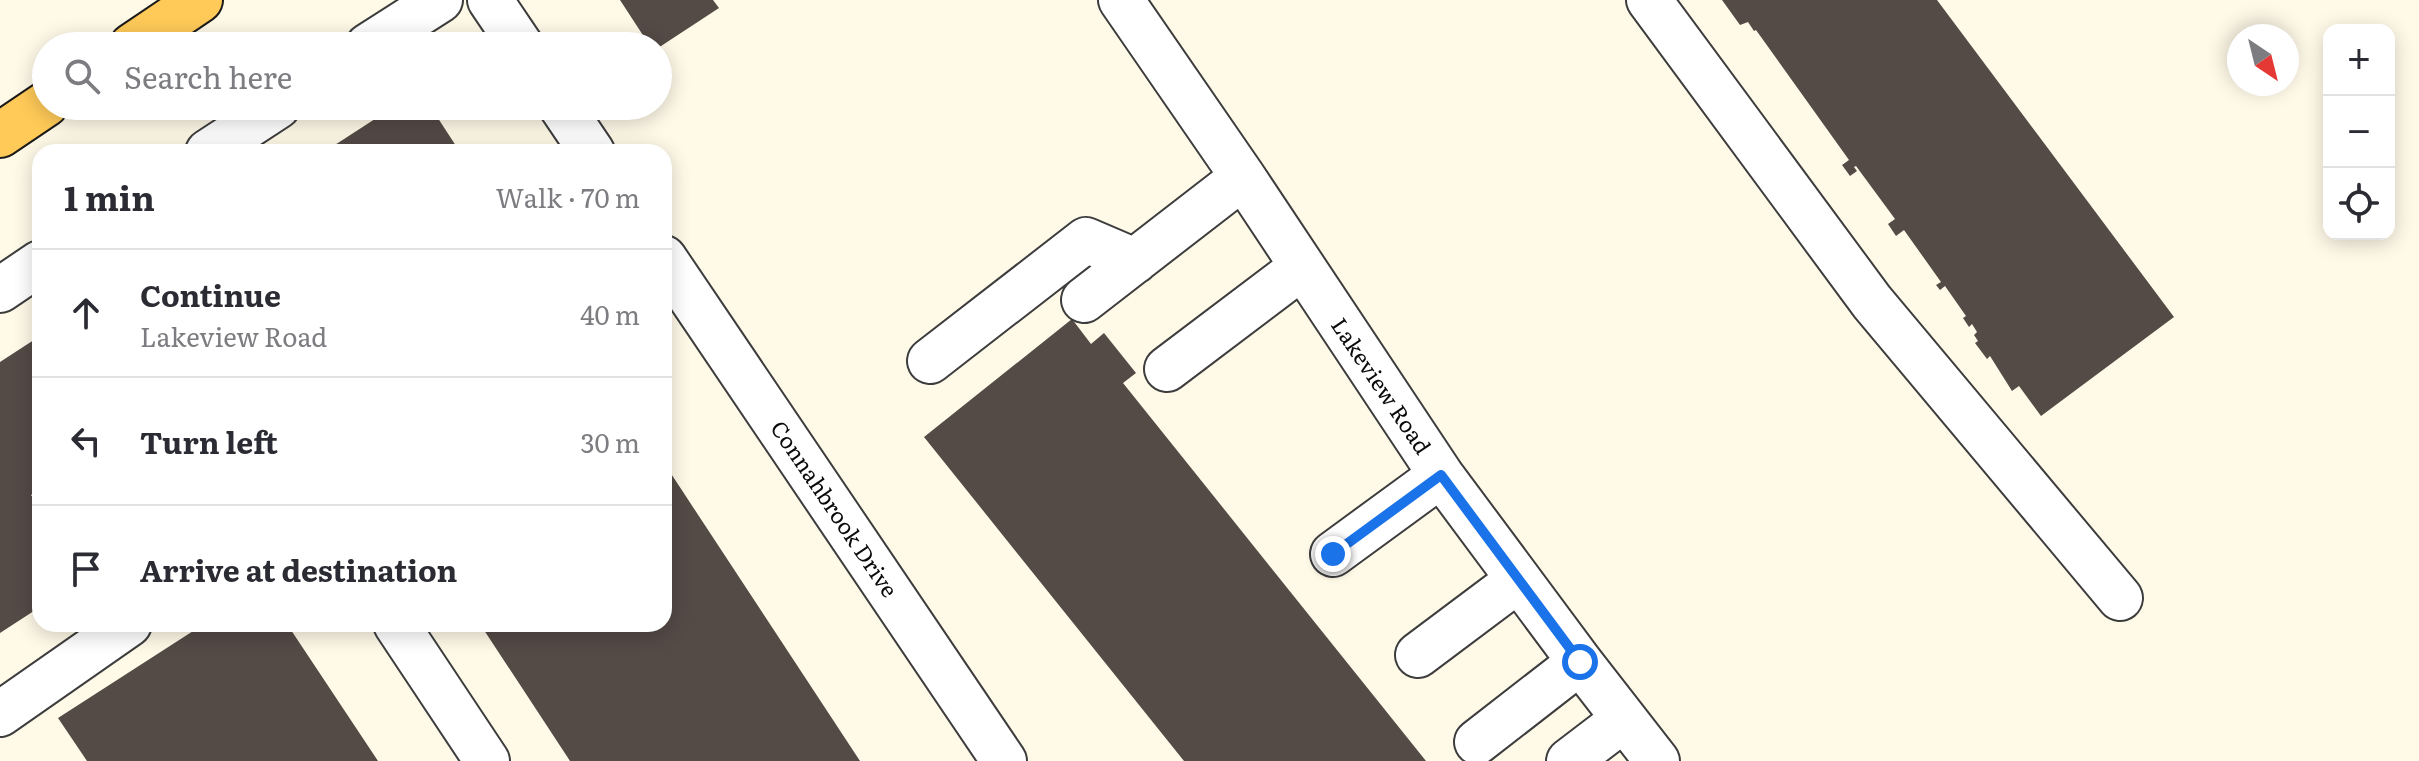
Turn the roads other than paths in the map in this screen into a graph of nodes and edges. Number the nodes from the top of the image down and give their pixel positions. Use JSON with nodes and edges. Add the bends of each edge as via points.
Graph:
{"nodes":[{"id":1,"x":200,"y":0,"type":"edge"},
{"id":2,"x":440,"y":0,"type":"edge"},
{"id":3,"x":490,"y":0,"type":"edge"},
{"id":4,"x":1121,"y":0,"type":"edge"},
{"id":5,"x":1649,"y":0,"type":"edge"},
{"id":6,"x":153,"y":32,"type":"edge"},
{"id":7,"x":390,"y":32,"type":"edge"},
{"id":8,"x":512,"y":32,"type":"edge"},
{"id":9,"x":32,"y":113,"type":"edge"},
{"id":10,"x":257,"y":120,"type":"edge"},
{"id":11,"x":570,"y":120,"type":"edge"},
{"id":12,"x":0,"y":135,"type":"edge"},
{"id":13,"x":220,"y":144,"type":"edge"},
{"id":14,"x":587,"y":144,"type":"edge"},
{"id":15,"x":1243,"y":177,"type":"junction"},
{"id":16,"x":1135,"y":261,"type":"junction"},
{"id":17,"x":1302,"y":267,"type":"junction"},
{"id":18,"x":32,"y":268,"type":"edge"},
{"id":19,"x":672,"y":276,"type":"edge"},
{"id":20,"x":0,"y":290,"type":"edge"},
{"id":21,"x":1084,"y":300,"type":"dead end"},
{"id":22,"x":930,"y":361,"type":"dead end"},
{"id":23,"x":1167,"y":369,"type":"dead end"},
{"id":24,"x":1441,"y":475,"type":"junction"},
{"id":25,"x":1333,"y":554,"type":"dead end"},
{"id":26,"x":1518,"y":580,"type":"junction"},
{"id":27,"x":2120,"y":598,"type":"dead end"},
{"id":28,"x":118,"y":632,"type":"edge"},
{"id":29,"x":401,"y":632,"type":"edge"},
{"id":30,"x":1418,"y":655,"type":"dead end"},
{"id":31,"x":1580,"y":662,"type":"junction"},
{"id":32,"x":0,"y":714,"type":"edge"},
{"id":33,"x":1624,"y":719,"type":"junction"},
{"id":34,"x":1477,"y":742,"type":"dead end"},
{"id":35,"x":487,"y":761,"type":"edge"},
{"id":36,"x":1004,"y":761,"type":"edge"},
{"id":37,"x":1569,"y":761,"type":"edge"},
{"id":38,"x":1657,"y":761,"type":"edge"}],
"edges":[{"from":1,"to":6,"type":"main road"},
{"from":2,"to":7,"type":"street"},
{"from":3,"to":8,"type":"street"},
{"from":4,"to":15,"type":"street","name":"Lakeview Road"},
{"from":5,"to":27,"type":"street","via":[[1872,302]]},
{"from":9,"to":12,"type":"main road"},
{"from":10,"to":13,"type":"street"},
{"from":11,"to":14,"type":"street"},
{"from":15,"to":16,"type":"street"},
{"from":15,"to":17,"type":"street","name":"Lakeview Road"},
{"from":16,"to":21,"type":"street"},
{"from":16,"to":22,"type":"street","via":[[1086,240]]},
{"from":17,"to":23,"type":"street"},
{"from":17,"to":24,"type":"street","name":"Lakeview Road"},
{"from":18,"to":20,"type":"street"},
{"from":19,"to":36,"type":"street","name":"Connahbrook Drive"},
{"from":24,"to":25,"type":"street"},
{"from":24,"to":26,"type":"street","name":"Lakeview Road"},
{"from":26,"to":30,"type":"street"},
{"from":26,"to":31,"type":"street","name":"Lakeview Road"},
{"from":28,"to":32,"type":"street"},
{"from":29,"to":35,"type":"street"},
{"from":31,"to":33,"type":"street","name":"Lakeview Road"},
{"from":31,"to":34,"type":"street"},
{"from":33,"to":37,"type":"street"},
{"from":33,"to":38,"type":"street","name":"Lakeview Road"}]}
